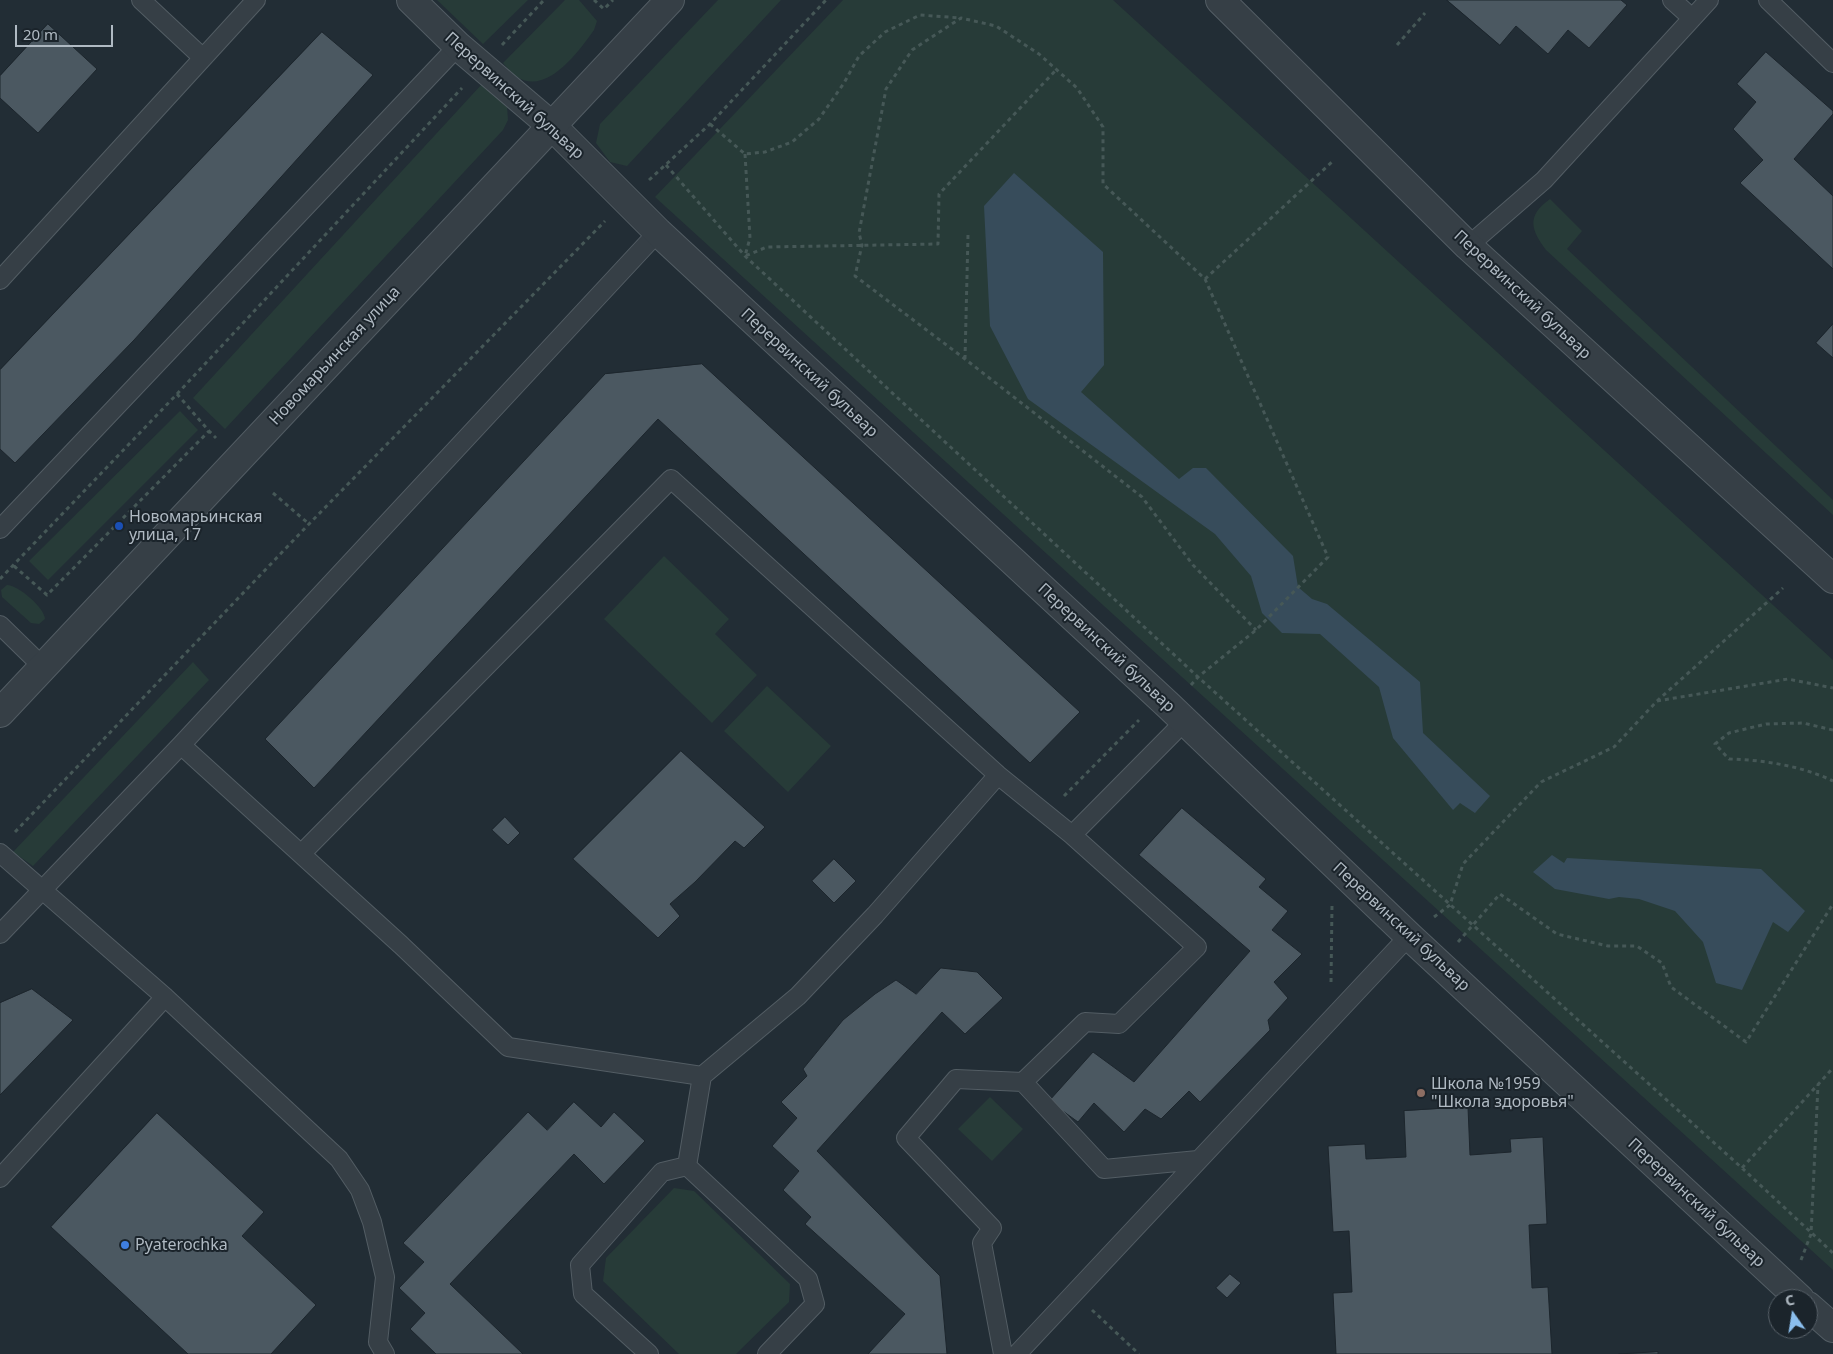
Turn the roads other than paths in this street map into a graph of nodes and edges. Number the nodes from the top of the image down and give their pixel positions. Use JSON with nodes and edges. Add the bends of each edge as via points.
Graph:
{"nodes":[{"id":1,"x":141,"y":0,"type":"edge"},
{"id":2,"x":256,"y":0,"type":"edge"},
{"id":3,"x":411,"y":0,"type":"edge"},
{"id":4,"x":670,"y":0,"type":"edge"},
{"id":5,"x":1220,"y":0,"type":"edge"},
{"id":6,"x":1672,"y":0,"type":"edge"},
{"id":7,"x":1709,"y":0,"type":"edge"},
{"id":8,"x":1768,"y":0,"type":"edge"},
{"id":9,"x":1692,"y":18,"type":"junction"},
{"id":10,"x":458,"y":46,"type":"junction"},
{"id":11,"x":203,"y":58,"type":"junction"},
{"id":12,"x":1833,"y":63,"type":"edge"},
{"id":13,"x":552,"y":126,"type":"junction"},
{"id":14,"x":658,"y":232,"type":"junction"},
{"id":15,"x":1468,"y":246,"type":"junction"},
{"id":16,"x":0,"y":280,"type":"edge"},
{"id":17,"x":0,"y":529,"type":"edge"},
{"id":18,"x":1833,"y":580,"type":"edge"},
{"id":19,"x":0,"y":625,"type":"edge"},
{"id":20,"x":42,"y":666,"type":"junction"},
{"id":21,"x":0,"y":713,"type":"edge"},
{"id":22,"x":1185,"y":721,"type":"junction"},
{"id":23,"x":181,"y":744,"type":"junction"},
{"id":24,"x":998,"y":775,"type":"junction"},
{"id":25,"x":1072,"y":835,"type":"junction"},
{"id":26,"x":0,"y":852,"type":"edge"},
{"id":27,"x":301,"y":854,"type":"junction"},
{"id":28,"x":42,"y":889,"type":"junction"},
{"id":29,"x":0,"y":934,"type":"edge"},
{"id":30,"x":1409,"y":936,"type":"junction"},
{"id":31,"x":164,"y":997,"type":"junction"},
{"id":32,"x":702,"y":1076,"type":"junction"},
{"id":33,"x":1023,"y":1082,"type":"junction"},
{"id":34,"x":1198,"y":1160,"type":"junction"},
{"id":35,"x":687,"y":1166,"type":"junction"},
{"id":36,"x":0,"y":1178,"type":"edge"},
{"id":37,"x":1788,"y":1289,"type":"edge"},
{"id":38,"x":1818,"y":1315,"type":"edge"},
{"id":39,"x":1833,"y":1328,"type":"edge"},
{"id":40,"x":385,"y":1354,"type":"edge"},
{"id":41,"x":649,"y":1354,"type":"edge"},
{"id":42,"x":767,"y":1354,"type":"edge"},
{"id":43,"x":1003,"y":1354,"type":"edge"},
{"id":44,"x":1018,"y":1354,"type":"edge"}],
"edges":[{"from":1,"to":11,"type":"lane"},
{"from":2,"to":11,"type":"lane"},
{"from":3,"to":10,"type":"street","name":"Перервинский бульвар"},
{"from":4,"to":13,"type":"street","name":"Новомарьинская улица"},
{"from":5,"to":15,"type":"street","name":"Перервинский бульвар"},
{"from":6,"to":9,"type":"lane"},
{"from":7,"to":9,"type":"lane"},
{"from":8,"to":12,"type":"lane"},
{"from":9,"to":15,"type":"lane","via":[[1544,180]]},
{"from":10,"to":13,"type":"street","name":"Перервинский бульвар"},
{"from":10,"to":17,"type":"lane"},
{"from":11,"to":16,"type":"lane"},
{"from":13,"to":14,"type":"street","name":"Перервинский бульвар"},
{"from":13,"to":20,"type":"street","name":"Новомарьинская улица"},
{"from":14,"to":22,"type":"street","name":"Перервинский бульвар"},
{"from":14,"to":23,"type":"lane"},
{"from":15,"to":18,"type":"street","name":"Перервинский бульвар"},
{"from":19,"to":20,"type":"lane"},
{"from":20,"to":21,"type":"street","name":"Новомарьинская улица"},
{"from":22,"to":25,"type":"lane"},
{"from":22,"to":30,"type":"street","name":"Перервинский бульвар"},
{"from":23,"to":27,"type":"lane"},
{"from":23,"to":28,"type":"lane"},
{"from":24,"to":25,"type":"lane"},
{"from":24,"to":27,"type":"lane","via":[[671,479]]},
{"from":24,"to":32,"type":"lane","via":[[875,915],[798,996]]},
{"from":25,"to":33,"type":"lane","via":[[1197,947],[1119,1024],[1085,1022]]},
{"from":26,"to":28,"type":"lane"},
{"from":27,"to":32,"type":"lane","via":[[508,1047]]},
{"from":28,"to":29,"type":"lane"},
{"from":28,"to":31,"type":"lane"},
{"from":30,"to":34,"type":"lane"},
{"from":30,"to":37,"type":"street","name":"Перервинский бульвар"},
{"from":31,"to":36,"type":"lane"},
{"from":31,"to":40,"type":"lane","via":[[339,1159],[360,1190],[372,1222],[385,1277],[378,1342]]},
{"from":32,"to":35,"type":"lane"},
{"from":33,"to":34,"type":"lane","via":[[1104,1169]]},
{"from":33,"to":43,"type":"lane","via":[[956,1079],[906,1138],[992,1228],[982,1243]]},
{"from":34,"to":44,"type":"lane"},
{"from":35,"to":41,"type":"lane","via":[[662,1172],[580,1265],[583,1294]]},
{"from":35,"to":42,"type":"lane","via":[[808,1279],[815,1304]]},
{"from":38,"to":39,"type":"street"}]}
